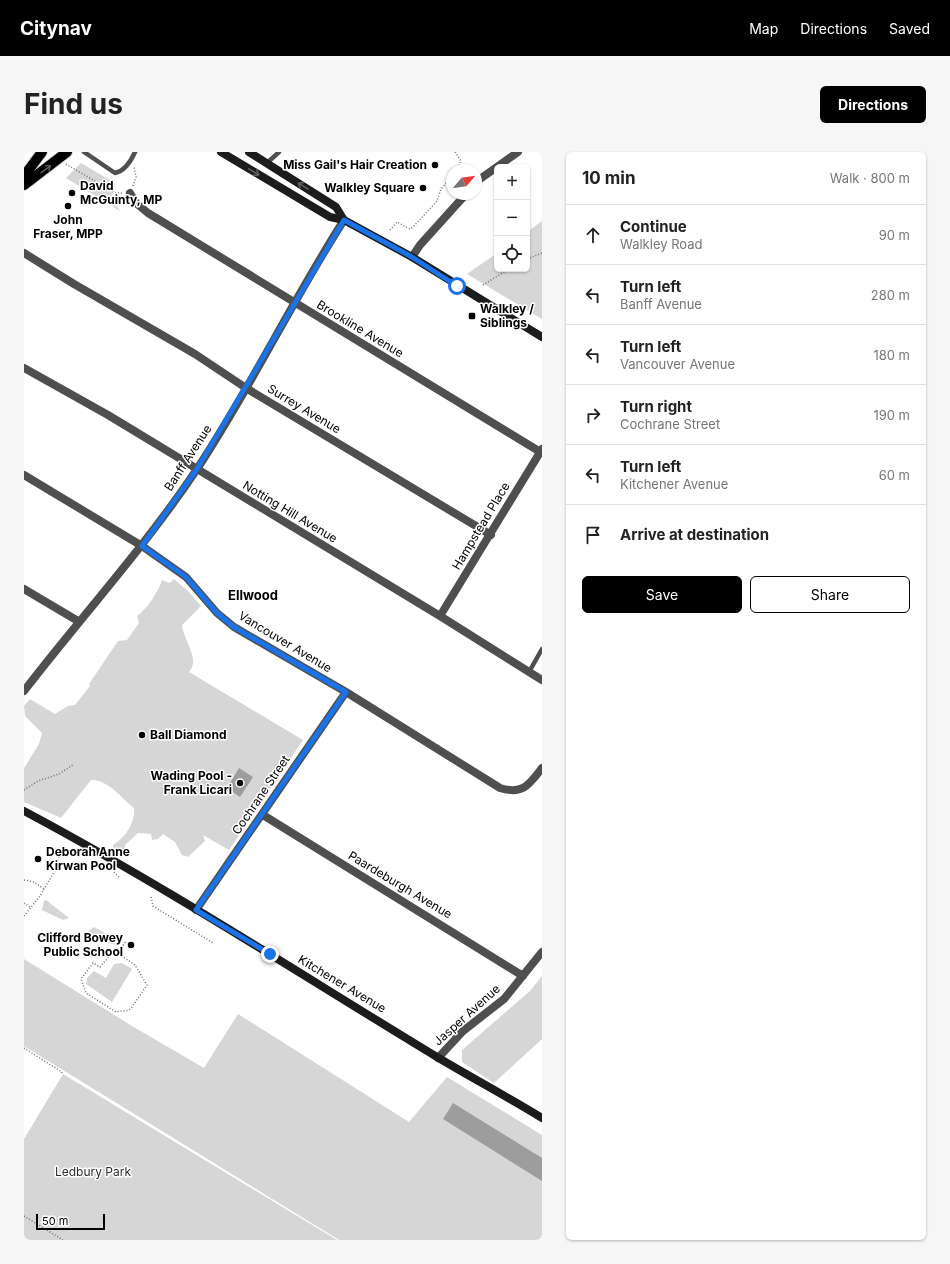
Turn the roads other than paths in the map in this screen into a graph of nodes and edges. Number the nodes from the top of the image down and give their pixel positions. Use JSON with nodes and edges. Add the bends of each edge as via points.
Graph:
{"nodes":[{"id":1,"x":42,"y":152,"type":"edge"},
{"id":2,"x":67,"y":152,"type":"edge"},
{"id":3,"x":84,"y":152,"type":"edge"},
{"id":4,"x":135,"y":152,"type":"edge"},
{"id":5,"x":221,"y":152,"type":"edge"},
{"id":6,"x":249,"y":152,"type":"edge"},
{"id":7,"x":278,"y":152,"type":"edge"},
{"id":8,"x":518,"y":152,"type":"edge"},
{"id":9,"x":267,"y":163,"type":"junction"},
{"id":10,"x":24,"y":176,"type":"edge"},
{"id":11,"x":482,"y":178,"type":"edge"},
{"id":12,"x":24,"y":185,"type":"edge"},
{"id":13,"x":130,"y":193,"type":"road end"},
{"id":14,"x":461,"y":200,"type":"edge"},
{"id":15,"x":344,"y":220,"type":"junction"},
{"id":16,"x":24,"y":253,"type":"edge"},
{"id":17,"x":412,"y":257,"type":"junction"},
{"id":18,"x":296,"y":304,"type":"junction"},
{"id":19,"x":542,"y":337,"type":"edge"},
{"id":20,"x":24,"y":368,"type":"edge"},
{"id":21,"x":246,"y":388,"type":"junction"},
{"id":22,"x":541,"y":451,"type":"edge"},
{"id":23,"x":197,"y":469,"type":"junction"},
{"id":24,"x":24,"y":476,"type":"edge"},
{"id":25,"x":491,"y":535,"type":"junction"},
{"id":26,"x":142,"y":546,"type":"junction"},
{"id":27,"x":24,"y":589,"type":"edge"},
{"id":28,"x":440,"y":616,"type":"junction"},
{"id":29,"x":78,"y":622,"type":"junction"},
{"id":30,"x":542,"y":649,"type":"edge"},
{"id":31,"x":529,"y":672,"type":"junction"},
{"id":32,"x":542,"y":680,"type":"edge"},
{"id":33,"x":24,"y":691,"type":"edge"},
{"id":34,"x":346,"y":692,"type":"junction"},
{"id":35,"x":542,"y":768,"type":"edge"},
{"id":36,"x":24,"y":811,"type":"edge"},
{"id":37,"x":263,"y":815,"type":"junction"},
{"id":38,"x":196,"y":910,"type":"junction"},
{"id":39,"x":542,"y":952,"type":"edge"},
{"id":40,"x":523,"y":976,"type":"junction"},
{"id":41,"x":438,"y":1058,"type":"junction"},
{"id":42,"x":542,"y":1118,"type":"edge"}],
"edges":[{"from":1,"to":10,"type":"main road"},
{"from":12,"to":2,"type":"main road","one_way":true},
{"from":3,"to":4,"type":"lane","via":[[114,173],[131,161]]},
{"from":5,"to":15,"type":"street","one_way":true,"via":[[330,217]]},
{"from":6,"to":9,"type":"street"},
{"from":7,"to":9,"type":"lane"},
{"from":8,"to":11,"type":"street"},
{"from":15,"to":9,"type":"street","one_way":true,"via":[[336,207]]},
{"from":13,"to":18,"type":"street","name":"Brookline Avenue","via":[[136,203],[148,213]]},
{"from":14,"to":17,"type":"street"},
{"from":15,"to":17,"type":"street"},
{"from":15,"to":18,"type":"street","name":"Banff Avenue"},
{"from":16,"to":21,"type":"street","name":"Surrey Avenue","via":[[195,354]]},
{"from":17,"to":19,"type":"street"},
{"from":18,"to":21,"type":"street","name":"Banff Avenue"},
{"from":18,"to":22,"type":"street","name":"Brookline Avenue"},
{"from":20,"to":23,"type":"street","name":"Notting Hill Avenue"},
{"from":21,"to":23,"type":"street","name":"Banff Avenue"},
{"from":21,"to":25,"type":"street","name":"Surrey Avenue"},
{"from":22,"to":25,"type":"street","name":"Hampstead Place"},
{"from":23,"to":26,"type":"street","name":"Banff Avenue"},
{"from":23,"to":28,"type":"street","name":"Notting Hill Avenue"},
{"from":24,"to":26,"type":"street","name":"Vancouver Avenue"},
{"from":25,"to":28,"type":"street","name":"Hampstead Place"},
{"from":26,"to":29,"type":"street","name":"Banff Avenue"},
{"from":26,"to":34,"type":"street","name":"Vancouver Avenue","via":[[186,577],[217,613],[234,627]]},
{"from":27,"to":29,"type":"street"},
{"from":28,"to":31,"type":"street","name":"Notting Hill Avenue"},
{"from":29,"to":33,"type":"street","name":"Banff Avenue"},
{"from":30,"to":31,"type":"lane"},
{"from":31,"to":32,"type":"street","name":"Notting Hill Avenue"},
{"from":34,"to":35,"type":"street","name":"Vancouver Avenue","via":[[500,788],[518,791],[527,787]]},
{"from":34,"to":37,"type":"street","name":"Cochrane Street"},
{"from":36,"to":38,"type":"street","name":"Kitchener Avenue","via":[[70,835]]},
{"from":37,"to":38,"type":"street","name":"Cochrane Street"},
{"from":37,"to":40,"type":"street","name":"Paardeburgh Avenue"},
{"from":38,"to":41,"type":"street","name":"Kitchener Avenue"},
{"from":39,"to":40,"type":"street","name":"Jasper Avenue"},
{"from":40,"to":41,"type":"street","name":"Jasper Avenue","via":[[504,999],[463,1031]]},
{"from":41,"to":42,"type":"street","name":"Kitchener Avenue"}]}
